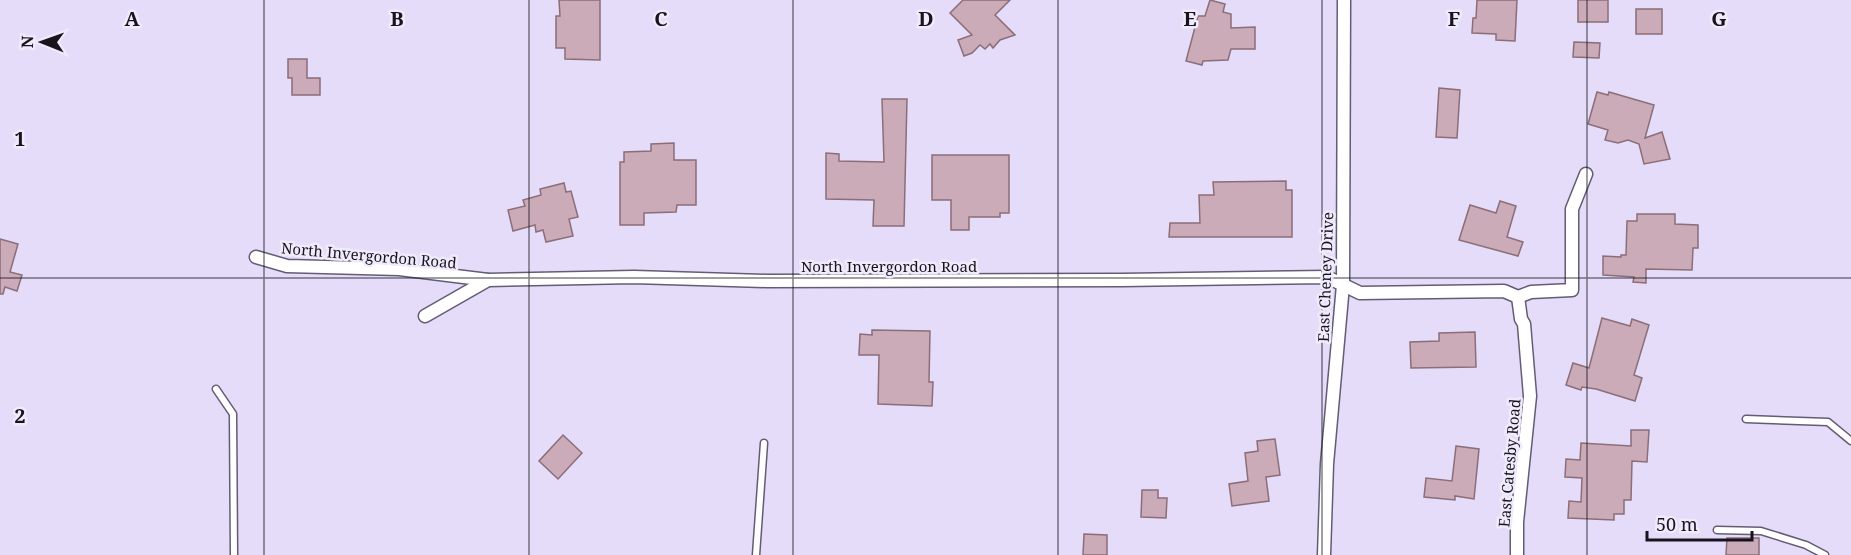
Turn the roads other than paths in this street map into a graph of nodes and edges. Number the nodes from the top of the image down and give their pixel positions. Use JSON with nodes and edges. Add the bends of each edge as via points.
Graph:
{"nodes":[{"id":1,"x":1344,"y":0,"type":"edge"},
{"id":2,"x":1586,"y":174,"type":"dead end"},
{"id":3,"x":256,"y":257,"type":"dead end"},
{"id":4,"x":488,"y":280,"type":"junction"},
{"id":5,"x":1343,"y":285,"type":"junction"},
{"id":6,"x":1518,"y":297,"type":"junction"},
{"id":7,"x":425,"y":316,"type":"dead end"},
{"id":8,"x":216,"y":389,"type":"dead end"},
{"id":9,"x":1746,"y":419,"type":"dead end"},
{"id":10,"x":1851,"y":441,"type":"edge"},
{"id":11,"x":764,"y":443,"type":"dead end"},
{"id":12,"x":1717,"y":530,"type":"dead end"},
{"id":13,"x":234,"y":555,"type":"edge"},
{"id":14,"x":756,"y":555,"type":"edge"},
{"id":15,"x":1324,"y":555,"type":"edge"},
{"id":16,"x":1517,"y":555,"type":"edge"},
{"id":17,"x":1825,"y":555,"type":"edge"}],
"edges":[{"from":1,"to":5,"type":"street","name":"East Cheney Drive"},
{"from":2,"to":6,"type":"street","via":[[1572,209],[1572,290],[1531,292]]},
{"from":3,"to":4,"type":"street","name":"North Invergordon Road","via":[[287,266],[399,269]]},
{"from":4,"to":5,"type":"street","name":"North Invergordon Road","via":[[1122,280],[1326,276]]},
{"from":4,"to":7,"type":"street"},
{"from":5,"to":6,"type":"street","name":"North Invergordon Road","via":[[1359,293],[1504,291]]},
{"from":5,"to":15,"type":"street","name":"East Cheney Drive","via":[[1327,464]]},
{"from":6,"to":16,"type":"street","name":"East Catesby Road","via":[[1530,396]]},
{"from":8,"to":13,"type":"lane","via":[[233,414]]},
{"from":9,"to":10,"type":"lane","via":[[1828,422]]},
{"from":11,"to":14,"type":"lane"},
{"from":12,"to":17,"type":"lane","via":[[1761,531]]}]}
